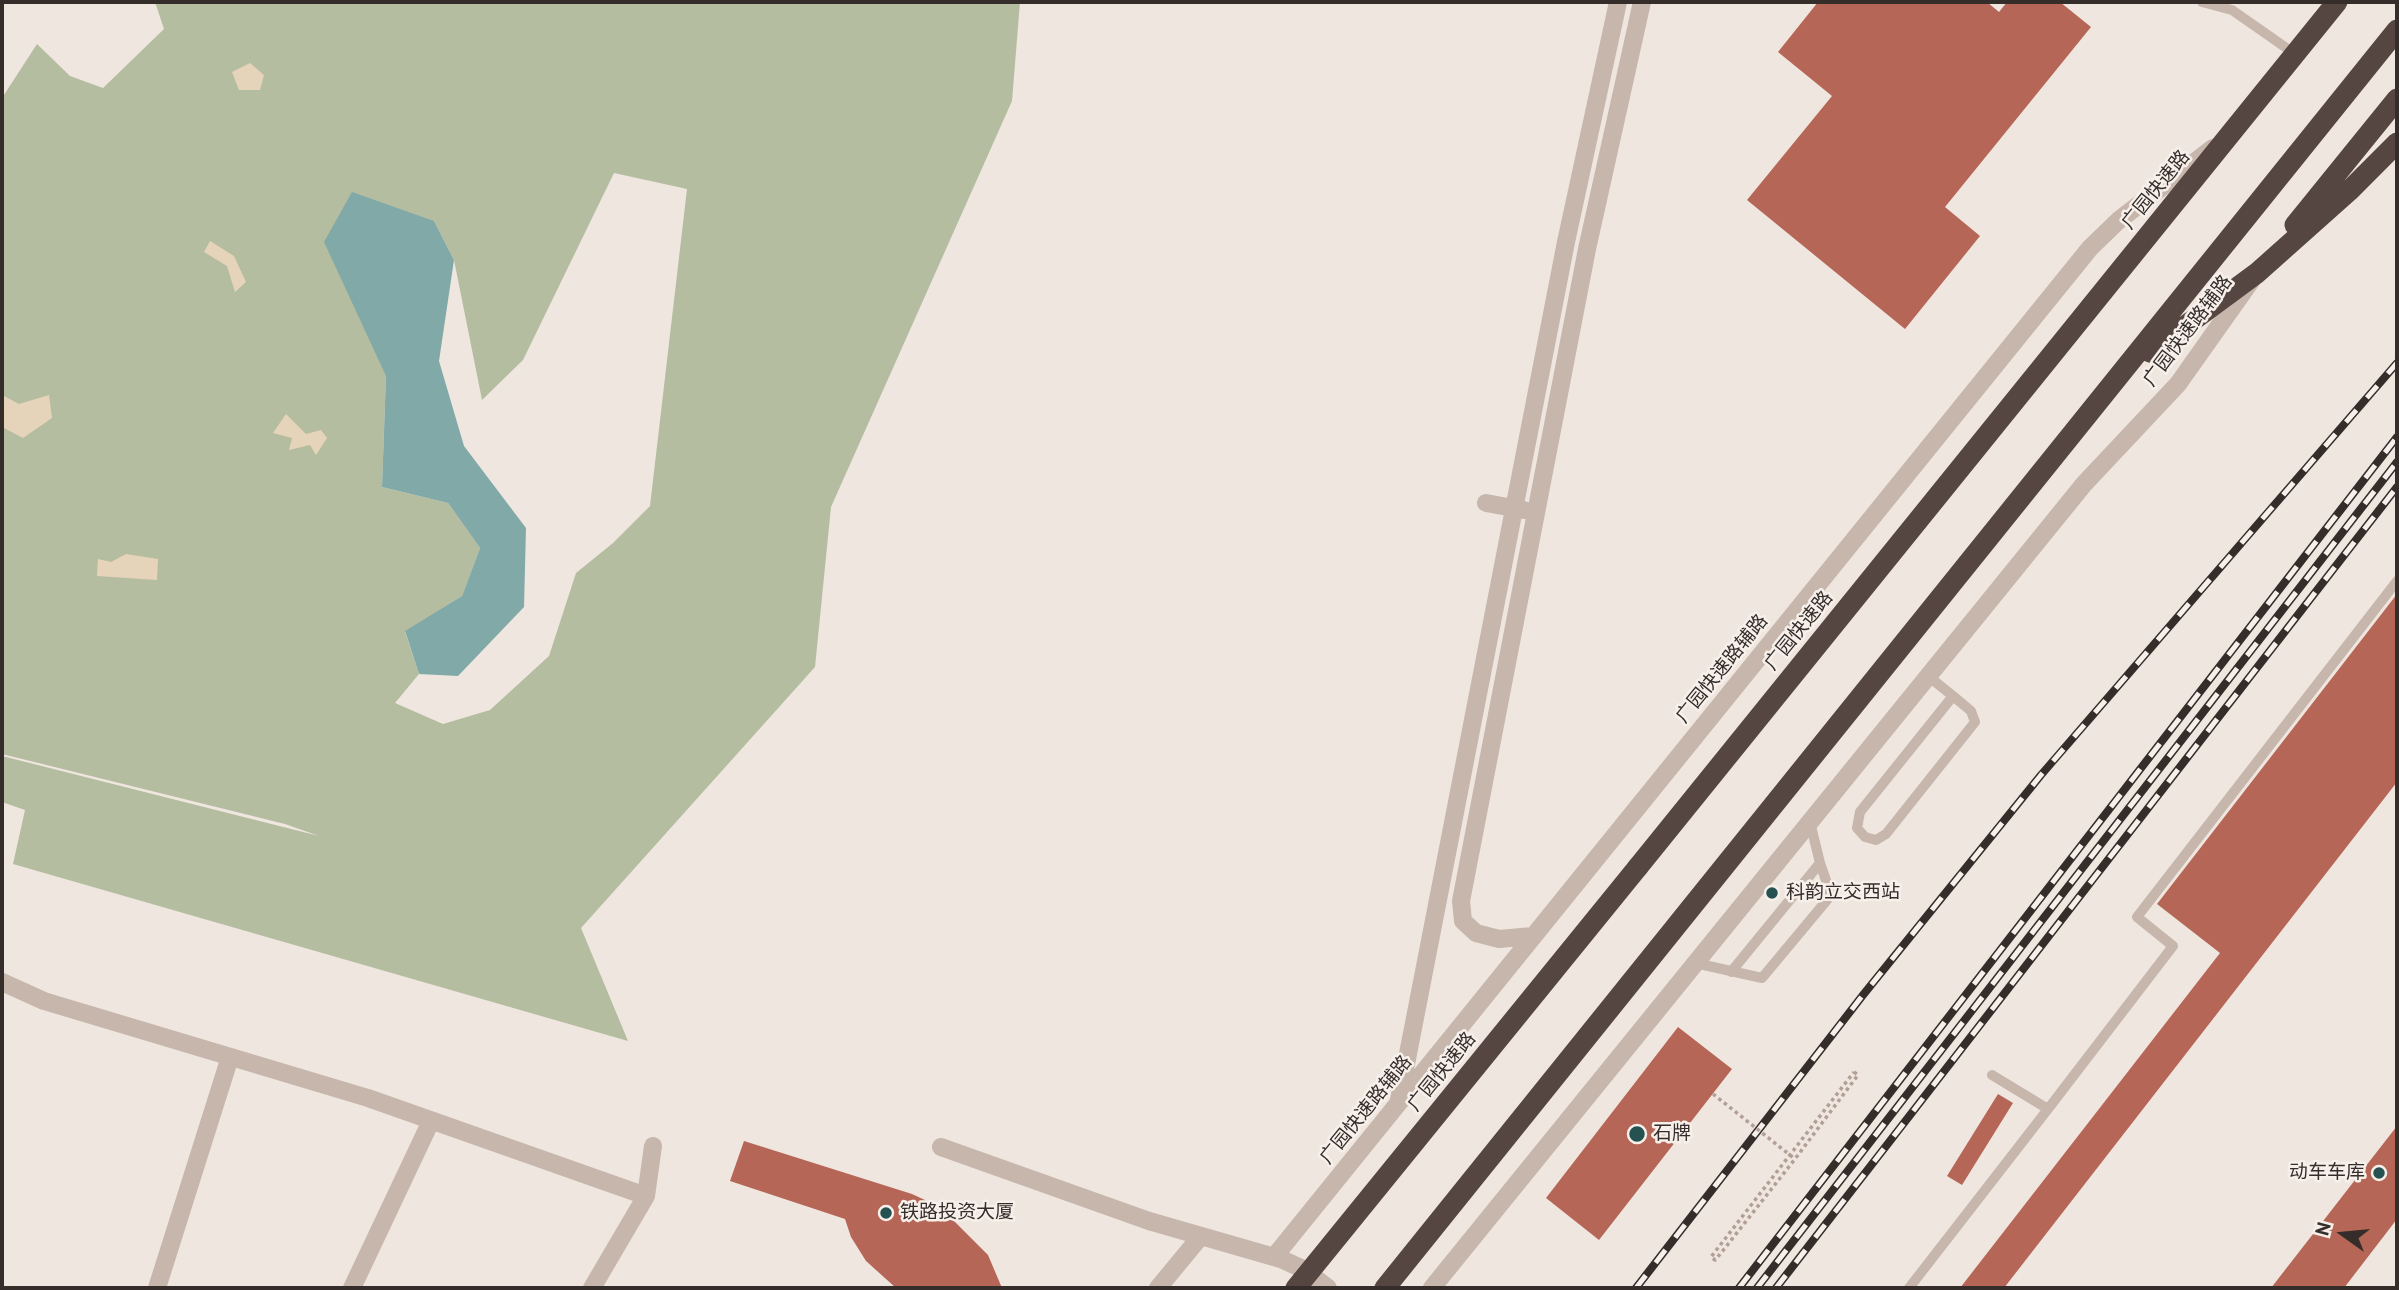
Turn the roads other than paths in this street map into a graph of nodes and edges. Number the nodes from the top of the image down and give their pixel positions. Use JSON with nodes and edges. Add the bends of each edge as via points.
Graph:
{"nodes":[{"id":1,"x":1618,"y":2,"type":"edge"},
{"id":2,"x":1642,"y":2,"type":"edge"},
{"id":3,"x":2202,"y":2,"type":"edge"},
{"id":4,"x":2337,"y":2,"type":"edge"},
{"id":5,"x":2397,"y":30,"type":"edge"},
{"id":6,"x":2295,"y":54,"type":"junction"},
{"id":7,"x":2397,"y":99,"type":"edge"},
{"id":8,"x":2229,"y":135,"type":"junction"},
{"id":9,"x":2397,"y":143,"type":"edge"},
{"id":10,"x":2257,"y":273,"type":"junction"},
{"id":11,"x":2126,"y":370,"type":"junction"},
{"id":12,"x":1486,"y":503,"type":"dead end"},
{"id":13,"x":1514,"y":508,"type":"junction"},
{"id":14,"x":1536,"y":513,"type":"junction"},
{"id":15,"x":2397,"y":581,"type":"edge"},
{"id":16,"x":1928,"y":676,"type":"junction"},
{"id":17,"x":1953,"y":696,"type":"junction"},
{"id":18,"x":1810,"y":822,"type":"junction"},
{"id":19,"x":1820,"y":863,"type":"junction"},
{"id":20,"x":1533,"y":936,"type":"junction"},
{"id":21,"x":1695,"y":963,"type":"junction"},
{"id":22,"x":1731,"y":972,"type":"junction"},
{"id":23,"x":2,"y":982,"type":"edge"},
{"id":24,"x":230,"y":1057,"type":"junction"},
{"id":25,"x":1992,"y":1075,"type":"dead end"},
{"id":26,"x":1399,"y":1103,"type":"junction"},
{"id":27,"x":2048,"y":1109,"type":"junction"},
{"id":28,"x":431,"y":1121,"type":"junction"},
{"id":29,"x":653,"y":1146,"type":"dead end"},
{"id":30,"x":941,"y":1147,"type":"dead end"},
{"id":31,"x":646,"y":1196,"type":"junction"},
{"id":32,"x":1201,"y":1236,"type":"junction"},
{"id":33,"x":1274,"y":1257,"type":"junction"},
{"id":34,"x":157,"y":1288,"type":"edge"},
{"id":35,"x":352,"y":1288,"type":"edge"},
{"id":36,"x":592,"y":1288,"type":"edge"},
{"id":37,"x":1158,"y":1288,"type":"edge"},
{"id":38,"x":1296,"y":1288,"type":"edge"},
{"id":39,"x":1328,"y":1288,"type":"edge"},
{"id":40,"x":1385,"y":1288,"type":"edge"},
{"id":41,"x":1432,"y":1288,"type":"edge"},
{"id":42,"x":1909,"y":1288,"type":"edge"}],
"edges":[{"from":1,"to":13,"type":"street"},
{"from":2,"to":14,"type":"street","via":[[1587,249]]},
{"from":3,"to":6,"type":"lane","via":[[2232,10]]},
{"from":4,"to":6,"type":"highway","name":"广园快速路"},
{"from":5,"to":11,"type":"highway"},
{"from":6,"to":8,"type":"highway","name":"广园快速路"},
{"from":7,"to":10,"type":"highway"},
{"from":8,"to":20,"type":"street","name":"广园快速路辅路","via":[[2090,248]]},
{"from":8,"to":38,"type":"highway","name":"广园快速路","bridge":true},
{"from":9,"to":10,"type":"highway"},
{"from":10,"to":11,"type":"highway"},
{"from":10,"to":16,"type":"street","name":"广园快速路辅路","via":[[2183,378],[2102,462]]},
{"from":11,"to":40,"type":"highway"},
{"from":12,"to":13,"type":"street"},
{"from":13,"to":14,"type":"street"},
{"from":13,"to":26,"type":"street"},
{"from":14,"to":20,"type":"street","via":[[1460,905],[1465,924],[1479,935],[1504,939]]},
{"from":15,"to":27,"type":"lane","via":[[2137,917],[2173,946]]},
{"from":16,"to":17,"type":"lane"},
{"from":16,"to":18,"type":"street","name":"广园快速路辅路"},
{"from":17,"to":17,"type":"lane","via":[[1860,812],[1857,828],[1865,837],[1876,840],[1886,835],[1971,728],[1974,716]]},
{"from":18,"to":19,"type":"lane"},
{"from":18,"to":21,"type":"street","name":"广园快速路辅路"},
{"from":19,"to":22,"type":"lane"},
{"from":19,"to":22,"type":"lane","via":[[1830,895],[1774,965],[1760,979]]},
{"from":20,"to":26,"type":"street","name":"广园快速路辅路"},
{"from":21,"to":22,"type":"lane"},
{"from":21,"to":41,"type":"street","name":"广园快速路辅路"},
{"from":23,"to":24,"type":"street","via":[[44,1001]]},
{"from":24,"to":28,"type":"street"},
{"from":24,"to":34,"type":"street"},
{"from":25,"to":27,"type":"lane"},
{"from":26,"to":33,"type":"street","name":"广园快速路辅路"},
{"from":27,"to":42,"type":"lane"},
{"from":28,"to":31,"type":"street"},
{"from":28,"to":35,"type":"street"},
{"from":29,"to":31,"type":"street"},
{"from":30,"to":32,"type":"street"},
{"from":31,"to":36,"type":"street"},
{"from":32,"to":33,"type":"street"},
{"from":32,"to":37,"type":"street"},
{"from":33,"to":39,"type":"street","via":[[1303,1269]]}]}
